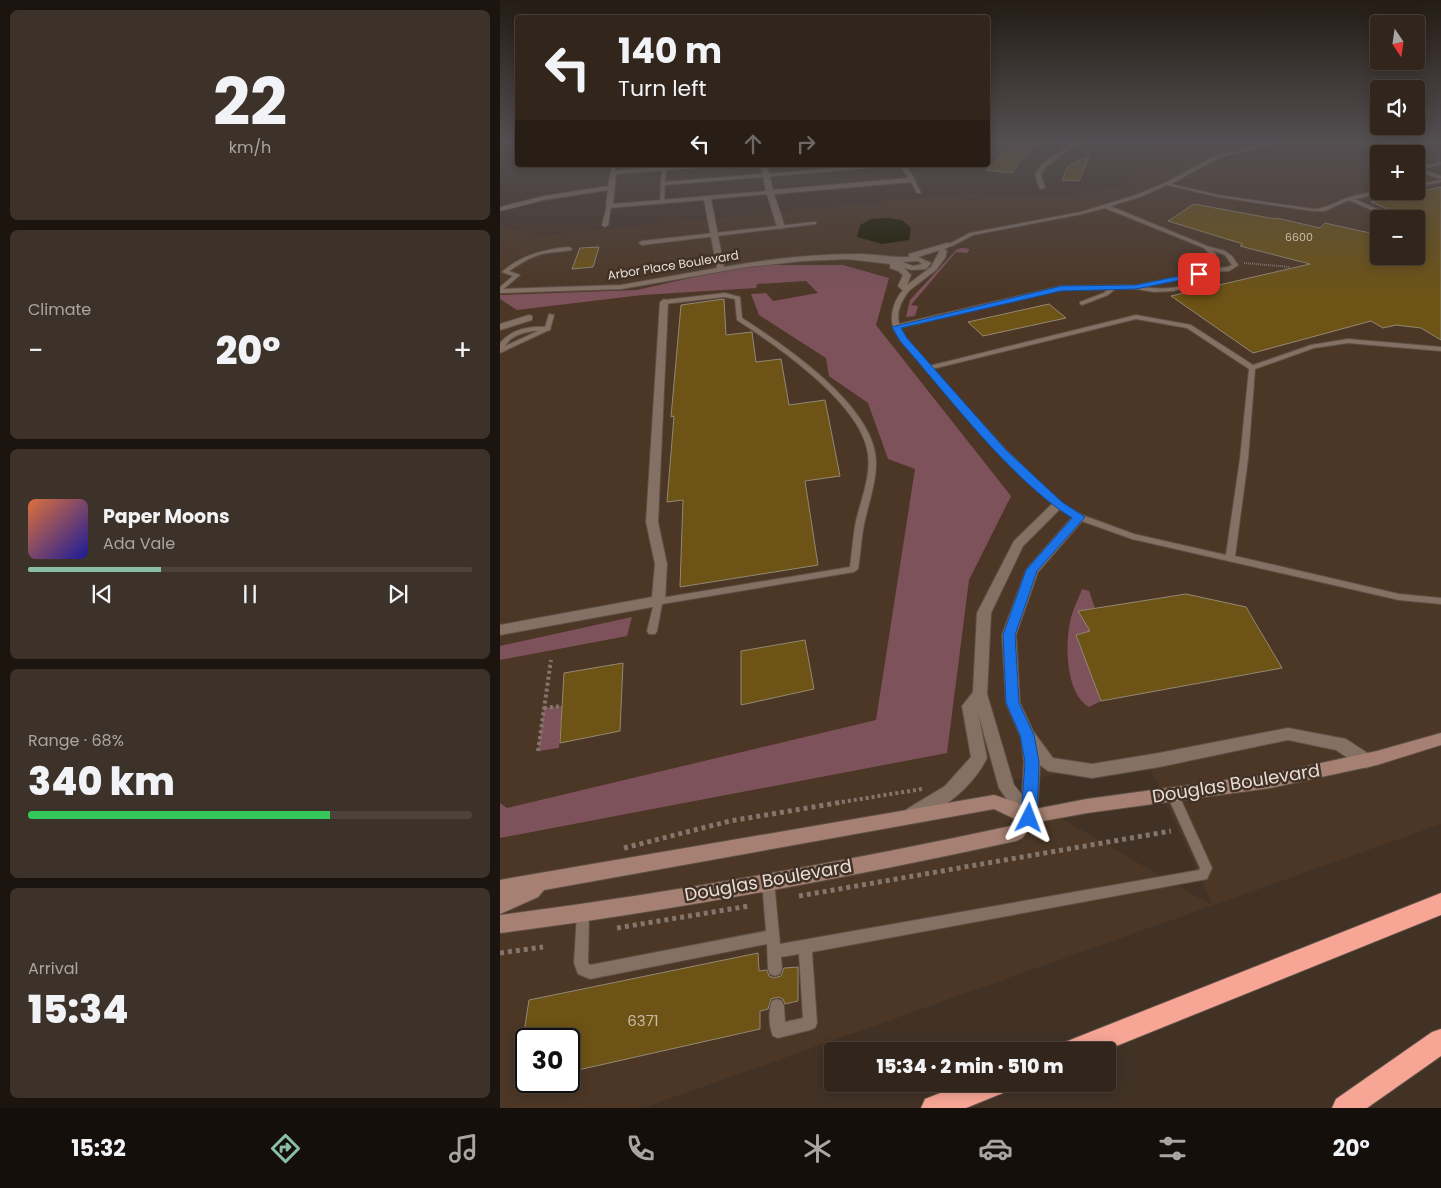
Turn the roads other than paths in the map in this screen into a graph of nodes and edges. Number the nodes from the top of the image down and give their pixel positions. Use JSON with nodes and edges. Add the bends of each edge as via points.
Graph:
{"nodes":[{"id":1,"x":770,"y":192,"type":"edge"},
{"id":2,"x":579,"y":193,"type":"edge"},
{"id":3,"x":610,"y":193,"type":"edge"},
{"id":4,"x":663,"y":193,"type":"edge"},
{"id":5,"x":763,"y":193,"type":"edge"},
{"id":6,"x":1142,"y":193,"type":"edge"},
{"id":7,"x":1204,"y":193,"type":"edge"},
{"id":8,"x":1370,"y":195,"type":"edge"},
{"id":9,"x":707,"y":198,"type":"junction"},
{"id":10,"x":1350,"y":199,"type":"junction"},
{"id":11,"x":662,"y":202,"type":"junction"},
{"id":12,"x":609,"y":206,"type":"junction"},
{"id":13,"x":1105,"y":206,"type":"junction"},
{"id":14,"x":500,"y":209,"type":"edge"},
{"id":15,"x":1376,"y":210,"type":"edge"},
{"id":16,"x":814,"y":223,"type":"dead end"},
{"id":17,"x":605,"y":225,"type":"dead end"},
{"id":18,"x":781,"y":227,"type":"junction"},
{"id":19,"x":713,"y":235,"type":"junction"},
{"id":20,"x":642,"y":243,"type":"dead end"},
{"id":21,"x":950,"y":245,"type":"junction"},
{"id":22,"x":1206,"y":247,"type":"junction"},
{"id":23,"x":569,"y":249,"type":"dead end"},
{"id":24,"x":942,"y":255,"type":"junction"},
{"id":25,"x":877,"y":257,"type":"junction"},
{"id":26,"x":850,"y":258,"type":"junction"},
{"id":27,"x":919,"y":259,"type":"junction"},
{"id":28,"x":862,"y":261,"type":"junction"},
{"id":29,"x":909,"y":264,"type":"junction"},
{"id":30,"x":926,"y":268,"type":"junction"},
{"id":31,"x":721,"y":269,"type":"junction"},
{"id":32,"x":1201,"y":271,"type":"junction"},
{"id":33,"x":914,"y":280,"type":"junction"},
{"id":34,"x":1112,"y":288,"type":"junction"},
{"id":35,"x":907,"y":289,"type":"junction"},
{"id":36,"x":500,"y":290,"type":"edge"},
{"id":37,"x":664,"y":302,"type":"joint"},
{"id":38,"x":1082,"y":303,"type":"dead end"},
{"id":39,"x":551,"y":315,"type":"dead end"},
{"id":40,"x":528,"y":318,"type":"dead end"},
{"id":41,"x":500,"y":327,"type":"edge"},
{"id":42,"x":896,"y":327,"type":"junction"},
{"id":43,"x":548,"y":329,"type":"dead end"},
{"id":44,"x":1441,"y":349,"type":"edge"},
{"id":45,"x":500,"y":351,"type":"edge"},
{"id":46,"x":928,"y":368,"type":"junction"},
{"id":47,"x":1252,"y":368,"type":"junction"},
{"id":48,"x":1058,"y":504,"type":"junction"},
{"id":49,"x":1079,"y":517,"type":"junction"},
{"id":50,"x":1230,"y":558,"type":"junction"},
{"id":51,"x":658,"y":601,"type":"junction"},
{"id":52,"x":1441,"y":601,"type":"edge"},
{"id":53,"x":500,"y":630,"type":"edge"},
{"id":54,"x":652,"y":632,"type":"dead end"},
{"id":55,"x":980,"y":694,"type":"junction"},
{"id":56,"x":1027,"y":735,"type":"junction"},
{"id":57,"x":1441,"y":739,"type":"edge"},
{"id":58,"x":1366,"y":760,"type":"junction"},
{"id":59,"x":1173,"y":794,"type":"junction"},
{"id":60,"x":1029,"y":818,"type":"junction"},
{"id":61,"x":903,"y":819,"type":"junction"},
{"id":62,"x":768,"y":880,"type":"junction"},
{"id":63,"x":539,"y":882,"type":"junction"},
{"id":64,"x":500,"y":889,"type":"edge"},
{"id":65,"x":1441,"y":904,"type":"edge"},
{"id":66,"x":500,"y":905,"type":"edge"},
{"id":67,"x":583,"y":914,"type":"junction"},
{"id":68,"x":500,"y":924,"type":"edge"},
{"id":69,"x":773,"y":936,"type":"junction"},
{"id":70,"x":805,"y":946,"type":"junction"},
{"id":71,"x":774,"y":952,"type":"junction"},
{"id":72,"x":775,"y":969,"type":"dead end"},
{"id":73,"x":777,"y":1006,"type":"dead end"},
{"id":74,"x":1441,"y":1041,"type":"edge"},
{"id":75,"x":1096,"y":1042,"type":"edge"},
{"id":76,"x":974,"y":1092,"type":"edge"},
{"id":77,"x":934,"y":1108,"type":"edge"},
{"id":78,"x":1346,"y":1108,"type":"edge"}],
"edges":[{"from":1,"to":18,"type":"street"},
{"from":2,"to":14,"type":"street"},
{"from":3,"to":12,"type":"street"},
{"from":4,"to":11,"type":"lane"},
{"from":5,"to":9,"type":"street"},
{"from":6,"to":13,"type":"lane"},
{"from":7,"to":10,"type":"lane","via":[[1313,210],[1323,210]]},
{"from":8,"to":10,"type":"lane"},
{"from":9,"to":11,"type":"street"},
{"from":9,"to":19,"type":"street"},
{"from":10,"to":15,"type":"lane"},
{"from":11,"to":12,"type":"street"},
{"from":12,"to":17,"type":"lane"},
{"from":13,"to":21,"type":"lane","via":[[972,234]]},
{"from":13,"to":22,"type":"lane"},
{"from":16,"to":18,"type":"lane"},
{"from":18,"to":19,"type":"lane"},
{"from":19,"to":20,"type":"lane"},
{"from":19,"to":31,"type":"street"},
{"from":21,"to":24,"type":"street"},
{"from":21,"to":25,"type":"street","via":[[911,256]]},
{"from":22,"to":32,"type":"lane","via":[[1213,254]]},
{"from":22,"to":32,"type":"lane","via":[[1224,250],[1235,264],[1229,269]]},
{"from":23,"to":36,"type":"lane","via":[[544,250],[530,255],[505,272],[517,276]]},
{"from":24,"to":27,"type":"street","name":"Arbor Place Boulevard"},
{"from":24,"to":30,"type":"street"},
{"from":25,"to":26,"type":"street","name":"Arbor Place Boulevard"},
{"from":25,"to":29,"type":"street","name":"Arbor Place Boulevard"},
{"from":26,"to":28,"type":"street","name":"Arbor Place Boulevard"},
{"from":26,"to":31,"type":"street","name":"Arbor Place Boulevard","via":[[803,259]]},
{"from":27,"to":29,"type":"street","name":"Arbor Place Boulevard"},
{"from":27,"to":30,"type":"street"},
{"from":28,"to":29,"type":"street","name":"Arbor Place Boulevard"},
{"from":28,"to":35,"type":"street","via":[[901,269],[907,275],[902,286]]},
{"from":29,"to":30,"type":"street","name":"Arbor Place Boulevard"},
{"from":29,"to":33,"type":"street"},
{"from":30,"to":33,"type":"street"},
{"from":31,"to":36,"type":"street","name":"Arbor Place Boulevard","via":[[621,287]]},
{"from":32,"to":34,"type":"lane","via":[[1136,287]]},
{"from":33,"to":35,"type":"street"},
{"from":34,"to":38,"type":"lane","via":[[1106,294]]},
{"from":34,"to":42,"type":"lane","via":[[1061,288]]},
{"from":35,"to":42,"type":"lane","via":[[894,313]]},
{"from":37,"to":51,"type":"street","via":[[652,522],[661,564]]},
{"from":37,"to":51,"type":"lane","via":[[725,295],[738,298],[739,319],[807,368],[852,410],[870,444],[872,469],[854,569]]},
{"from":39,"to":43,"type":"lane"},
{"from":40,"to":41,"type":"street"},
{"from":42,"to":46,"type":"lane"},
{"from":44,"to":47,"type":"lane","via":[[1348,341],[1313,346]]},
{"from":45,"to":45,"type":"lane","via":[[546,329],[529,328],[515,334],[504,341]]},
{"from":46,"to":47,"type":"lane","via":[[1136,317],[1189,326]]},
{"from":46,"to":48,"type":"lane","via":[[1003,452]]},
{"from":47,"to":50,"type":"lane","via":[[1244,459]]},
{"from":48,"to":49,"type":"lane"},
{"from":48,"to":55,"type":"street","via":[[1018,544],[984,613]]},
{"from":49,"to":50,"type":"lane","via":[[1132,536]]},
{"from":49,"to":56,"type":"street","via":[[1032,570],[1009,635],[1013,703]]},
{"from":50,"to":52,"type":"lane","via":[[1399,597]]},
{"from":51,"to":53,"type":"street"},
{"from":51,"to":54,"type":"lane"},
{"from":55,"to":60,"type":"street","via":[[1007,788]]},
{"from":55,"to":61,"type":"street","via":[[969,706],[979,758],[975,765],[956,787]]},
{"from":56,"to":58,"type":"street","via":[[1048,764],[1092,771],[1154,762],[1288,734],[1340,744]]},
{"from":56,"to":60,"type":"street","via":[[1032,762]]},
{"from":57,"to":58,"type":"main road","name":"Douglas Boulevard"},
{"from":58,"to":59,"type":"main road","name":"Douglas Boulevard","via":[[1270,781]]},
{"from":59,"to":60,"type":"main road","name":"Douglas Boulevard"},
{"from":59,"to":70,"type":"lane","via":[[1206,868],[1203,874]]},
{"from":60,"to":61,"type":"main road","via":[[1009,806],[994,802]]},
{"from":60,"to":62,"type":"main road","name":"Douglas Boulevard","via":[[1016,832]]},
{"from":61,"to":63,"type":"main road"},
{"from":62,"to":67,"type":"main road","name":"Douglas Boulevard"},
{"from":62,"to":69,"type":"lane"},
{"from":63,"to":64,"type":"main road"},
{"from":63,"to":66,"type":"main road","via":[[532,892]]},
{"from":65,"to":75,"type":"highway"},
{"from":67,"to":68,"type":"main road","name":"Douglas Boulevard"},
{"from":67,"to":69,"type":"lane","via":[[581,963],[583,969],[590,972]]},
{"from":69,"to":71,"type":"lane"},
{"from":70,"to":71,"type":"lane"},
{"from":70,"to":73,"type":"lane","via":[[810,1023],[778,1031]]},
{"from":71,"to":72,"type":"lane"},
{"from":74,"to":78,"type":"highway"},
{"from":76,"to":77,"type":"highway"}]}
